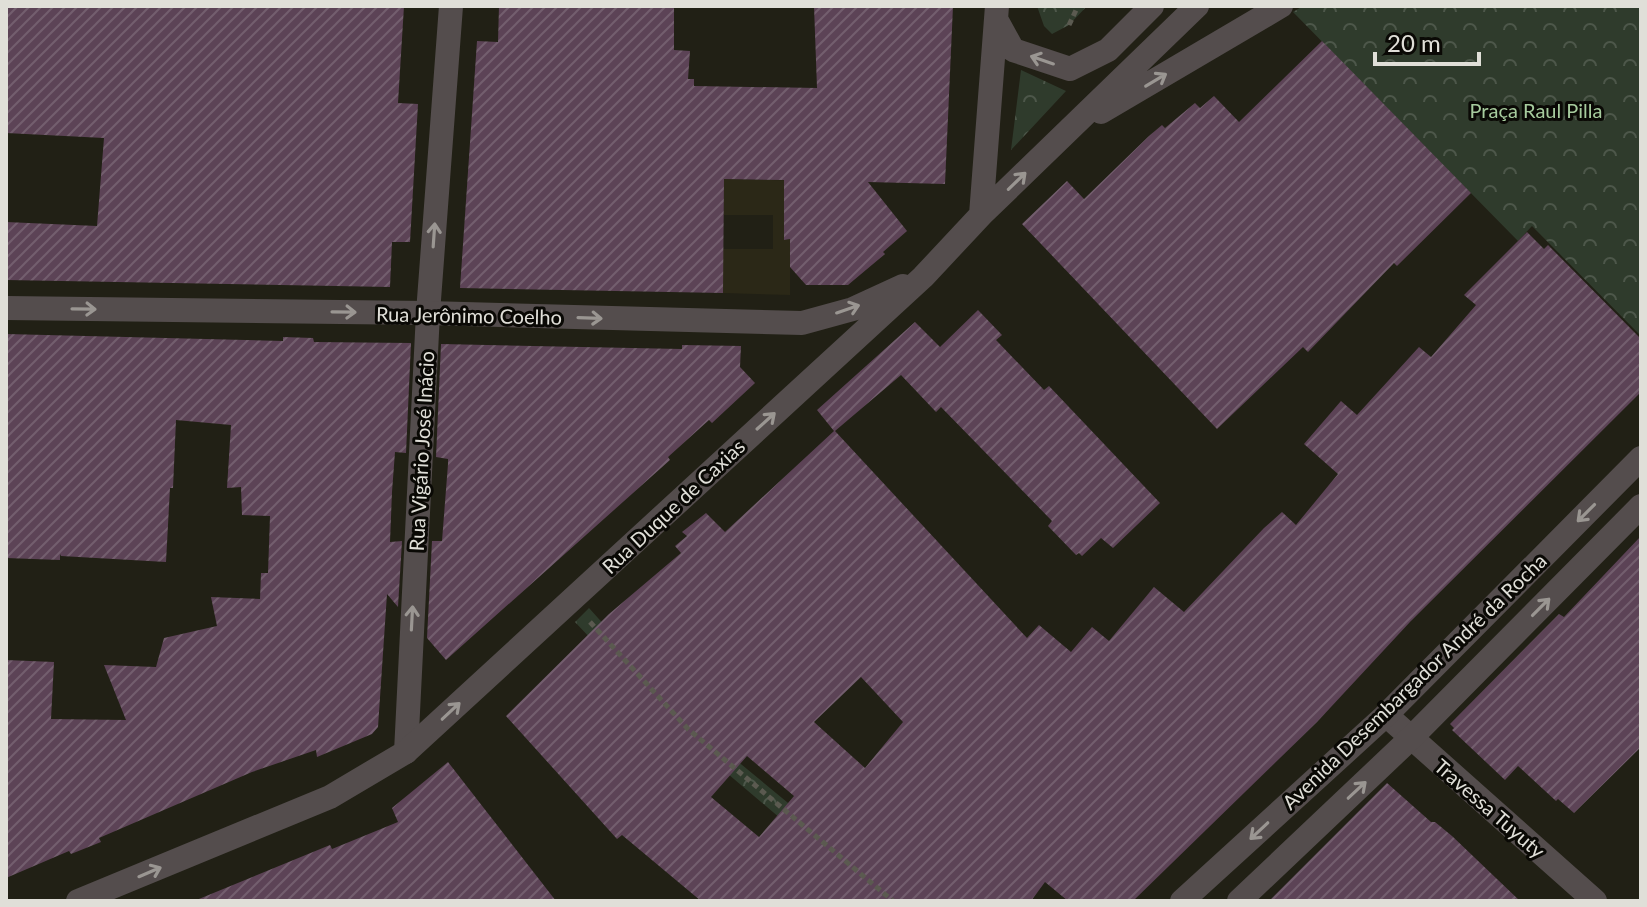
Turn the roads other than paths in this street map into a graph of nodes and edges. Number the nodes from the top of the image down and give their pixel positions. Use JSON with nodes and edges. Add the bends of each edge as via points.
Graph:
{"nodes":[{"id":1,"x":451,"y":6,"type":"edge"},
{"id":2,"x":1152,"y":6,"type":"edge"},
{"id":3,"x":1197,"y":6,"type":"edge"},
{"id":4,"x":1281,"y":6,"type":"edge"},
{"id":5,"x":996,"y":13,"type":"edge"},
{"id":6,"x":1065,"y":134,"type":"junction"},
{"id":7,"x":981,"y":215,"type":"junction"},
{"id":8,"x":923,"y":277,"type":"junction"},
{"id":9,"x":6,"y":308,"type":"edge"},
{"id":10,"x":428,"y":313,"type":"junction"},
{"id":11,"x":1641,"y":458,"type":"edge"},
{"id":12,"x":1641,"y":506,"type":"edge"},
{"id":13,"x":1386,"y":715,"type":"junction"},
{"id":14,"x":1411,"y":738,"type":"junction"},
{"id":15,"x":406,"y":752,"type":"junction"},
{"id":16,"x":78,"y":901,"type":"edge"},
{"id":17,"x":1182,"y":901,"type":"edge"},
{"id":18,"x":1239,"y":901,"type":"edge"},
{"id":19,"x":1595,"y":901,"type":"edge"}],
"edges":[{"from":10,"to":1,"type":"street","name":"Rua Vigário José Inácio","one_way":true},
{"from":2,"to":5,"type":"street","one_way":true,"via":[[1108,50],[1070,69],[1013,50]]},
{"from":3,"to":6,"type":"street","name":"Rua Duque de Caxias"},
{"from":6,"to":4,"type":"street","one_way":true},
{"from":5,"to":7,"type":"street"},
{"from":7,"to":6,"type":"street","name":"Rua Duque de Caxias","one_way":true},
{"from":7,"to":8,"type":"street","name":"Rua Duque de Caxias"},
{"from":10,"to":8,"type":"street","name":"Rua Jerônimo Coelho","one_way":true,"via":[[802,323],[853,309]]},
{"from":15,"to":8,"type":"street","name":"Rua Duque de Caxias","one_way":true},
{"from":9,"to":10,"type":"street","name":"Rua Jerônimo Coelho","one_way":true},
{"from":15,"to":10,"type":"street","name":"Rua Vigário José Inácio","one_way":true},
{"from":11,"to":13,"type":"street","name":"Avenida Desembargador André da Rocha","one_way":true},
{"from":14,"to":12,"type":"street","name":"Avenida Desembargador André da Rocha","one_way":true},
{"from":13,"to":14,"type":"street","name":"Travessa Tuyuty"},
{"from":13,"to":17,"type":"street","name":"Avenida Desembargador André da Rocha","one_way":true},
{"from":18,"to":14,"type":"street","name":"Avenida Desembargador André da Rocha","one_way":true},
{"from":14,"to":19,"type":"street","name":"Travessa Tuyuty"},
{"from":16,"to":15,"type":"street","name":"Rua Duque de Caxias","one_way":true,"via":[[330,797]]}]}
